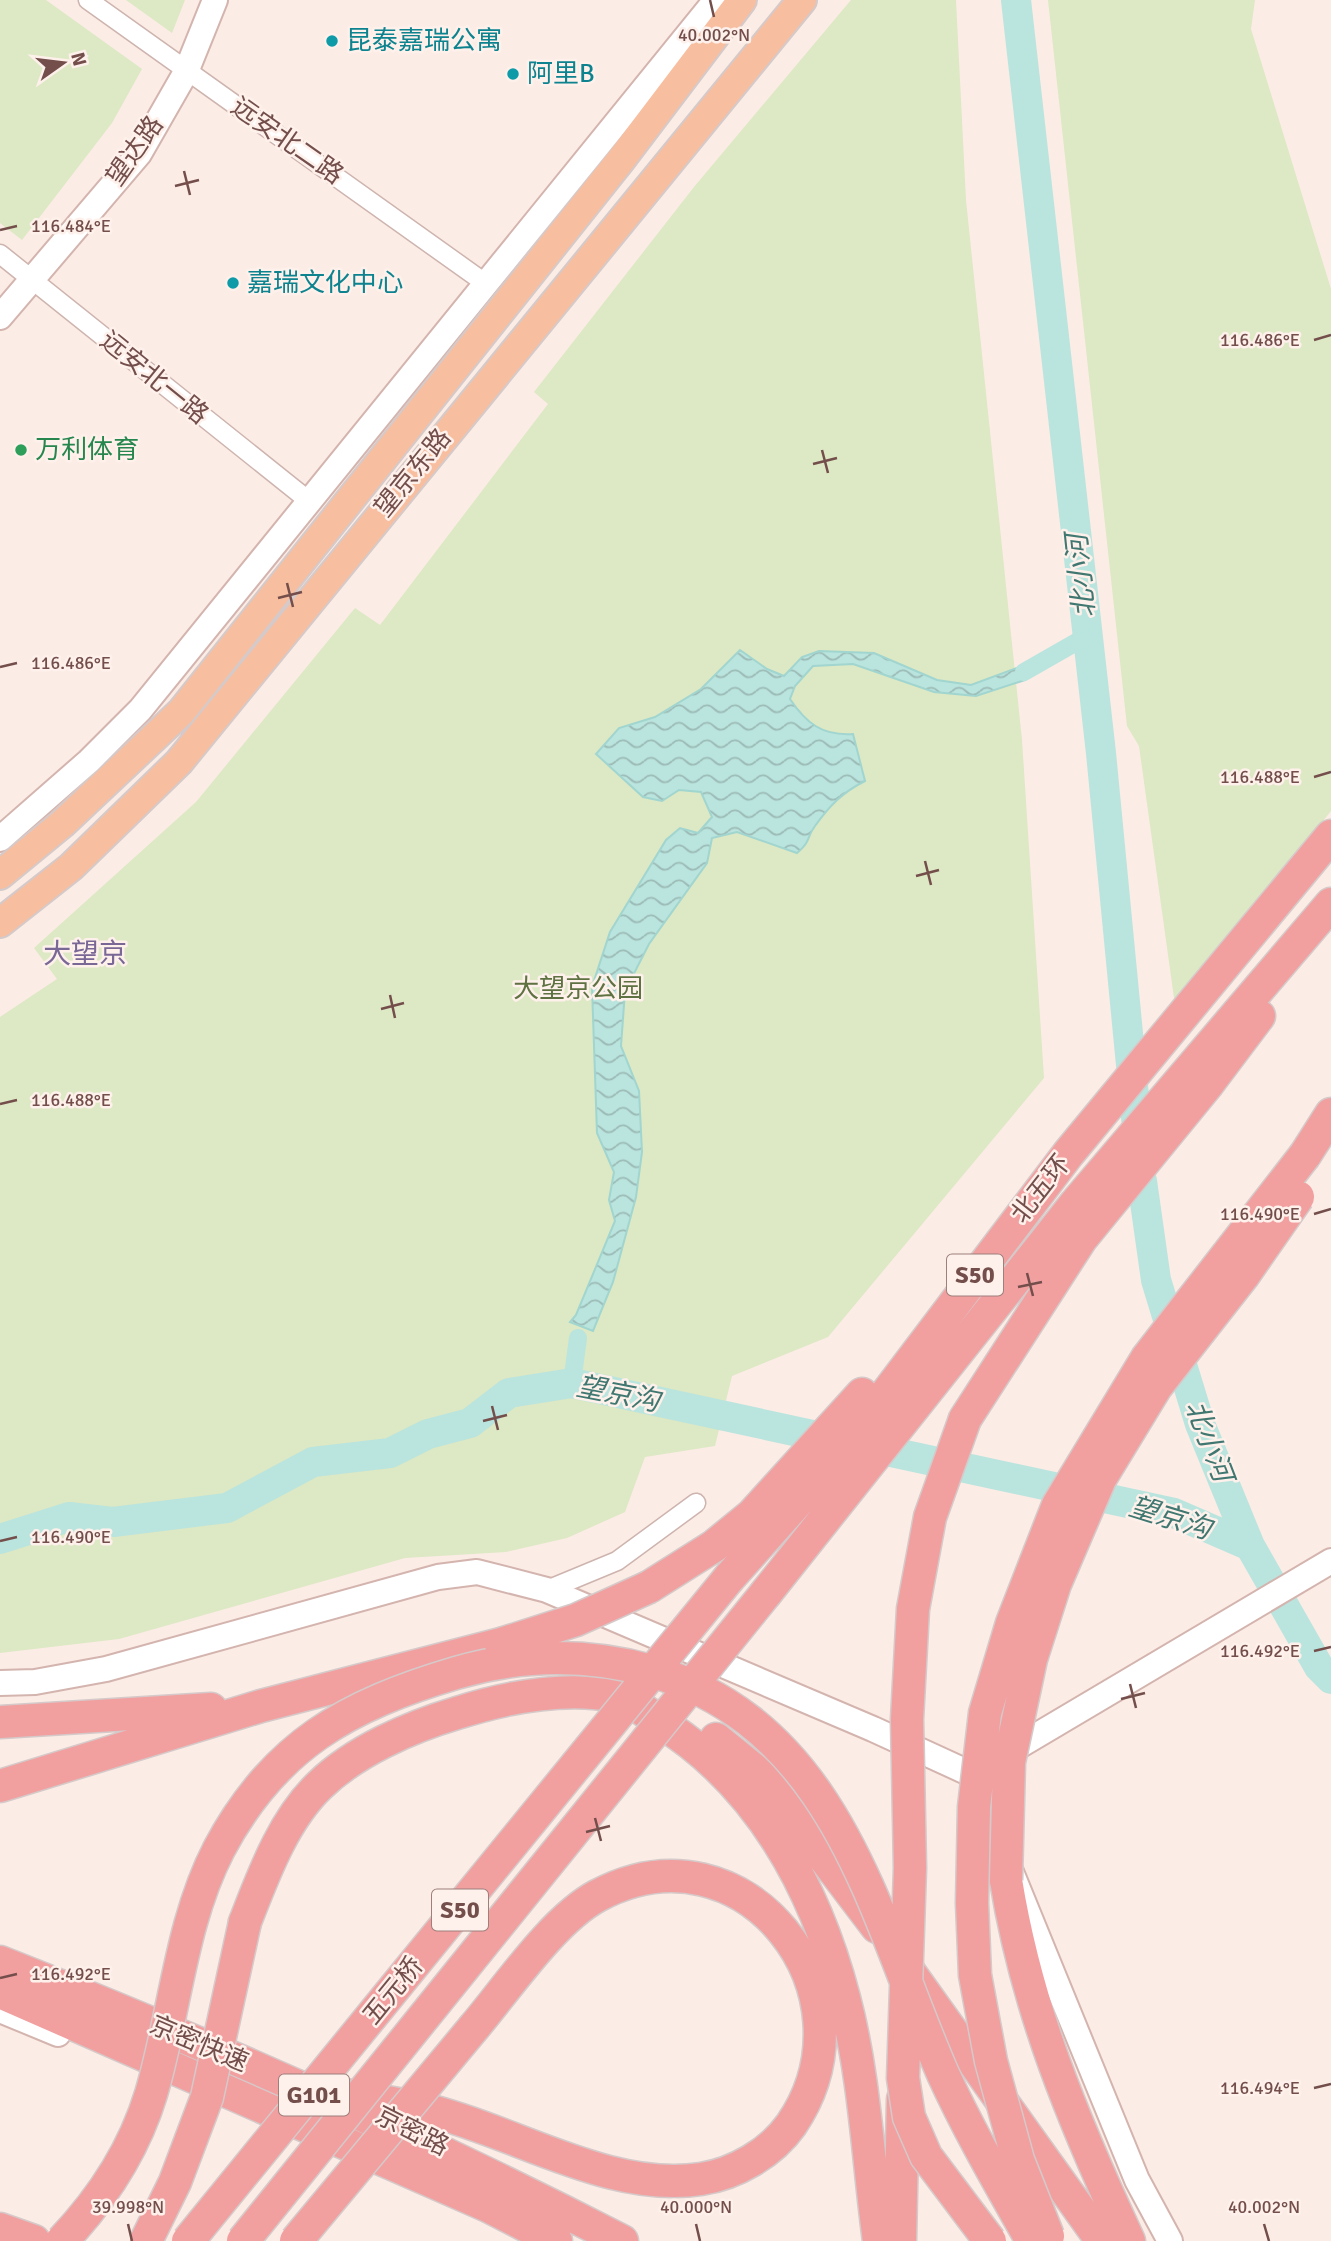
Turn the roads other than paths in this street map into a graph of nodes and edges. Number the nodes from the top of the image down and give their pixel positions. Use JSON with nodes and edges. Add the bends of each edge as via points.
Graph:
{"nodes":[{"id":1,"x":88,"y":0,"type":"edge"},
{"id":2,"x":215,"y":0,"type":"edge"},
{"id":3,"x":716,"y":0,"type":"edge"},
{"id":4,"x":742,"y":0,"type":"edge"},
{"id":5,"x":802,"y":0,"type":"edge"},
{"id":6,"x":186,"y":72,"type":"junction"},
{"id":7,"x":620,"y":161,"type":"junction"},
{"id":8,"x":577,"y":171,"type":"junction"},
{"id":9,"x":0,"y":254,"type":"edge"},
{"id":10,"x":34,"y":280,"type":"junction"},
{"id":11,"x":485,"y":283,"type":"junction"},
{"id":12,"x":0,"y":317,"type":"edge"},
{"id":13,"x":309,"y":501,"type":"junction"},
{"id":14,"x":225,"y":601,"type":"junction"},
{"id":15,"x":216,"y":668,"type":"junction"},
{"id":16,"x":1331,"y":836,"type":"edge"},
{"id":17,"x":0,"y":839,"type":"edge"},
{"id":18,"x":0,"y":875,"type":"edge"},
{"id":19,"x":1331,"y":904,"type":"edge"},
{"id":20,"x":1331,"y":919,"type":"edge"},
{"id":21,"x":0,"y":923,"type":"edge"},
{"id":22,"x":1331,"y":1114,"type":"edge"},
{"id":23,"x":1317,"y":1158,"type":"edge"},
{"id":24,"x":831,"y":1447,"type":"junction"},
{"id":25,"x":696,"y":1503,"type":"dead end"},
{"id":26,"x":1331,"y":1561,"type":"edge"},
{"id":27,"x":548,"y":1590,"type":"junction"},
{"id":28,"x":766,"y":1593,"type":"joint"},
{"id":29,"x":0,"y":1683,"type":"edge"},
{"id":30,"x":619,"y":1696,"type":"junction"},
{"id":31,"x":261,"y":1706,"type":"junction"},
{"id":32,"x":0,"y":1722,"type":"edge"},
{"id":33,"x":971,"y":1774,"type":"junction"},
{"id":34,"x":4,"y":1786,"type":"edge"},
{"id":35,"x":0,"y":1955,"type":"edge"},
{"id":36,"x":0,"y":1962,"type":"edge"},
{"id":37,"x":0,"y":1992,"type":"edge"},
{"id":38,"x":0,"y":2010,"type":"edge"},
{"id":39,"x":904,"y":2078,"type":"junction"},
{"id":40,"x":340,"y":2094,"type":"junction"},
{"id":41,"x":0,"y":2229,"type":"edge"},
{"id":42,"x":34,"y":2241,"type":"edge"},
{"id":43,"x":62,"y":2241,"type":"edge"},
{"id":44,"x":146,"y":2241,"type":"edge"},
{"id":45,"x":188,"y":2241,"type":"edge"},
{"id":46,"x":243,"y":2241,"type":"edge"},
{"id":47,"x":296,"y":2241,"type":"edge"},
{"id":48,"x":536,"y":2241,"type":"edge"},
{"id":49,"x":556,"y":2241,"type":"edge"},
{"id":50,"x":623,"y":2241,"type":"edge"},
{"id":51,"x":879,"y":2241,"type":"edge"},
{"id":52,"x":900,"y":2241,"type":"edge"},
{"id":53,"x":990,"y":2241,"type":"edge"},
{"id":54,"x":1032,"y":2241,"type":"edge"},
{"id":55,"x":1050,"y":2241,"type":"edge"},
{"id":56,"x":1102,"y":2241,"type":"edge"},
{"id":57,"x":1129,"y":2241,"type":"edge"},
{"id":58,"x":1170,"y":2241,"type":"edge"}],
"edges":[{"from":1,"to":6,"type":"street","name":"远安北二路"},
{"from":2,"to":6,"type":"street","name":"望达路"},
{"from":3,"to":8,"type":"street"},
{"from":4,"to":7,"type":"main road","name":"望京东路"},
{"from":5,"to":21,"type":"main road","name":"望京东路","via":[[179,762],[71,867]]},
{"from":6,"to":10,"type":"street","name":"望达路","via":[[139,154]]},
{"from":6,"to":11,"type":"street","name":"远安北二路"},
{"from":7,"to":8,"type":"street"},
{"from":7,"to":15,"type":"main road","name":"望京东路"},
{"from":8,"to":11,"type":"street"},
{"from":9,"to":10,"type":"street","name":"远安北一路"},
{"from":10,"to":12,"type":"street","name":"望达路"},
{"from":10,"to":13,"type":"street","name":"远安北一路"},
{"from":11,"to":13,"type":"street"},
{"from":13,"to":14,"type":"street"},
{"from":14,"to":15,"type":"street"},
{"from":14,"to":17,"type":"street","via":[[139,710]]},
{"from":15,"to":18,"type":"main road","name":"望京东路","via":[[181,712],[62,824]]},
{"from":16,"to":24,"type":"highway","name":"北五环","number":"S50","via":[[1068,1154],[908,1363]]},
{"from":19,"to":28,"type":"highway","name":"北五环","number":"S50","via":[[1076,1203]]},
{"from":20,"to":39,"type":"highway","bridge":true,"via":[[1207,1085],[1082,1239],[965,1419],[930,1517],[913,1609],[907,1719],[910,1868]]},
{"from":22,"to":23,"type":"highway"},
{"from":23,"to":55,"type":"highway","bridge":true,"via":[[1147,1358],[1058,1505],[1012,1623],[985,1713],[974,1807],[975,1975],[1014,2147]]},
{"from":23,"to":57,"type":"highway","bridge":true,"via":[[1244,1276],[1156,1387],[1100,1479],[1055,1584],[1031,1659],[1009,1762],[1006,1880],[1017,1945],[1040,2027]]},
{"from":24,"to":31,"type":"highway","bridge":true,"via":[[713,1546],[649,1587],[576,1620],[501,1644]]},
{"from":24,"to":45,"type":"highway","name":"五元桥","number":"S50","bridge":true},
{"from":25,"to":27,"type":"street","via":[[617,1562]]},
{"from":26,"to":33,"type":"street"},
{"from":27,"to":29,"type":"street","via":[[477,1572],[438,1577],[106,1669],[35,1682]]},
{"from":27,"to":33,"type":"street"},
{"from":28,"to":46,"type":"highway","name":"五元桥","number":"S50","bridge":true},
{"from":30,"to":44,"type":"highway","bridge":true,"via":[[555,1694],[474,1707],[380,1745],[318,1787],[267,1865],[245,1922],[207,2097],[176,2182]]},
{"from":30,"to":51,"type":"highway","via":[[715,1761],[747,1796],[782,1844],[815,1911],[844,1997],[861,2080]]},
{"from":30,"to":56,"type":"highway","via":[[664,1707],[706,1730],[763,1777],[827,1856]]},
{"from":31,"to":32,"type":"highway"},
{"from":31,"to":34,"type":"highway"},
{"from":33,"to":58,"type":"street","via":[[1137,2180]]},
{"from":35,"to":40,"type":"street","name":"京密路","number":"G101"},
{"from":36,"to":50,"type":"highway","name":"京密快速","number":"G101","bridge":true,"via":[[187,2038],[466,2163]]},
{"from":37,"to":49,"type":"highway","name":"京密快速","number":"G101","bridge":true,"via":[[476,2200]]},
{"from":38,"to":48,"type":"street","name":"京密路","number":"G101"},
{"from":39,"to":52,"type":"highway","bridge":true},
{"from":39,"to":53,"type":"highway","bridge":true,"via":[[909,2117],[926,2156]]},
{"from":40,"to":47,"type":"highway","bridge":true,"via":[[431,2111],[611,2172],[665,2183],[703,2179],[743,2166],[780,2140],[806,2102],[820,2062],[821,2015],[803,1962],[779,1924],[744,1895],[703,1878],[667,1874],[597,1896],[562,1923],[475,2026]]},
{"from":40,"to":50,"type":"street","name":"京密路","number":"G101"},
{"from":41,"to":42,"type":"highway"},
{"from":43,"to":54,"type":"highway","bridge":true,"via":[[110,2182],[132,2142],[151,2096],[205,1878],[248,1802],[278,1767],[318,1732],[383,1697],[472,1668],[566,1656],[612,1660],[678,1679],[716,1697],[785,1751],[844,1836],[943,2074]]}]}
